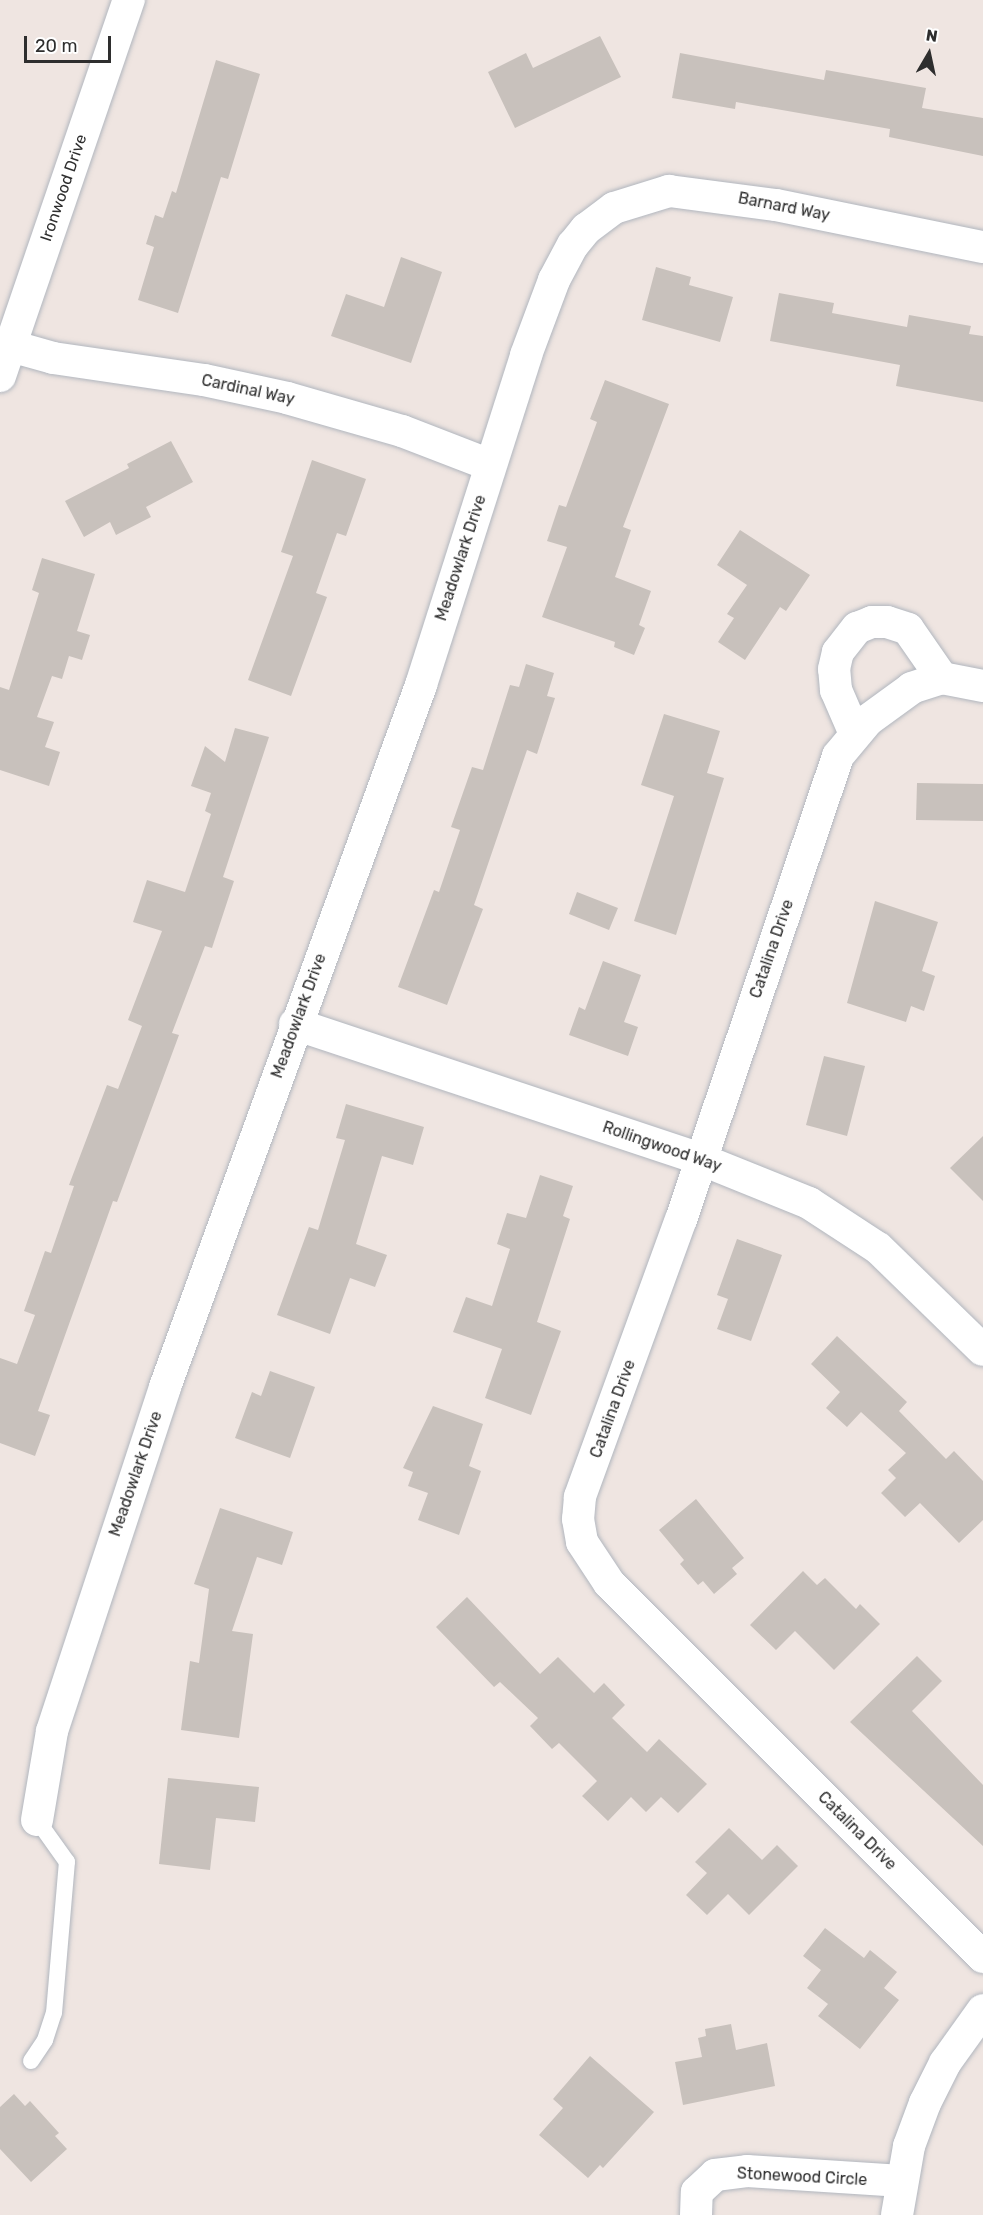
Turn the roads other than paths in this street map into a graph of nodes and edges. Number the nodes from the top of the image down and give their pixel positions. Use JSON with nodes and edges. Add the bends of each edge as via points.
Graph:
{"nodes":[{"id":1,"x":129,"y":0,"type":"edge"},
{"id":2,"x":591,"y":224,"type":"joint"},
{"id":3,"x":983,"y":247,"type":"edge"},
{"id":4,"x":5,"y":345,"type":"edge"},
{"id":5,"x":0,"y":376,"type":"edge"},
{"id":6,"x":490,"y":465,"type":"junction"},
{"id":7,"x":942,"y":678,"type":"junction"},
{"id":8,"x":983,"y":686,"type":"edge"},
{"id":9,"x":855,"y":734,"type":"junction"},
{"id":10,"x":295,"y":1024,"type":"junction"},
{"id":11,"x":700,"y":1159,"type":"junction"},
{"id":12,"x":983,"y":1350,"type":"edge"},
{"id":13,"x":37,"y":1820,"type":"joint"},
{"id":14,"x":983,"y":1957,"type":"edge"},
{"id":15,"x":983,"y":2010,"type":"edge"},
{"id":16,"x":31,"y":2061,"type":"dead end"},
{"id":17,"x":902,"y":2181,"type":"junction"},
{"id":18,"x":696,"y":2215,"type":"edge"},
{"id":19,"x":897,"y":2215,"type":"edge"}],
"edges":[{"from":1,"to":4,"type":"street","name":"Ironwood Drive"},
{"from":2,"to":3,"type":"street","name":"Barnard Way","via":[[638,198],[669,191],[694,192]]},
{"from":2,"to":6,"type":"street","name":"Meadowlark Drive","via":[[554,280]]},
{"from":4,"to":5,"type":"street","name":"Ironwood Drive"},
{"from":4,"to":6,"type":"street","name":"Cardinal Way","via":[[85,364],[204,380],[287,398],[402,431]]},
{"from":6,"to":10,"type":"street","name":"Meadowlark Drive","via":[[421,684]]},
{"from":7,"to":8,"type":"street"},
{"from":7,"to":9,"type":"street","name":"Catalina Drive","via":[[890,701]]},
{"from":7,"to":9,"type":"street","via":[[909,629],[872,622],[857,628],[838,652],[834,669],[836,690]]},
{"from":9,"to":11,"type":"street","name":"Catalina Drive","via":[[834,766]]},
{"from":10,"to":11,"type":"street","name":"Rollingwood Way"},
{"from":10,"to":13,"type":"street","name":"Meadowlark Drive","via":[[83,1629],[52,1731]]},
{"from":11,"to":12,"type":"street","name":"Rollingwood Way","via":[[771,1185],[845,1223],[911,1276]]},
{"from":11,"to":14,"type":"street","name":"Catalina Drive","via":[[580,1497],[582,1542],[593,1563],[616,1590]]},
{"from":13,"to":16,"type":"lane","via":[[67,1862],[54,2013],[45,2040]]},
{"from":15,"to":17,"type":"street","via":[[945,2063],[925,2103]]},
{"from":17,"to":18,"type":"street","name":"Stonewood Circle","via":[[747,2171],[715,2175],[697,2192]]},
{"from":17,"to":19,"type":"street"}]}
